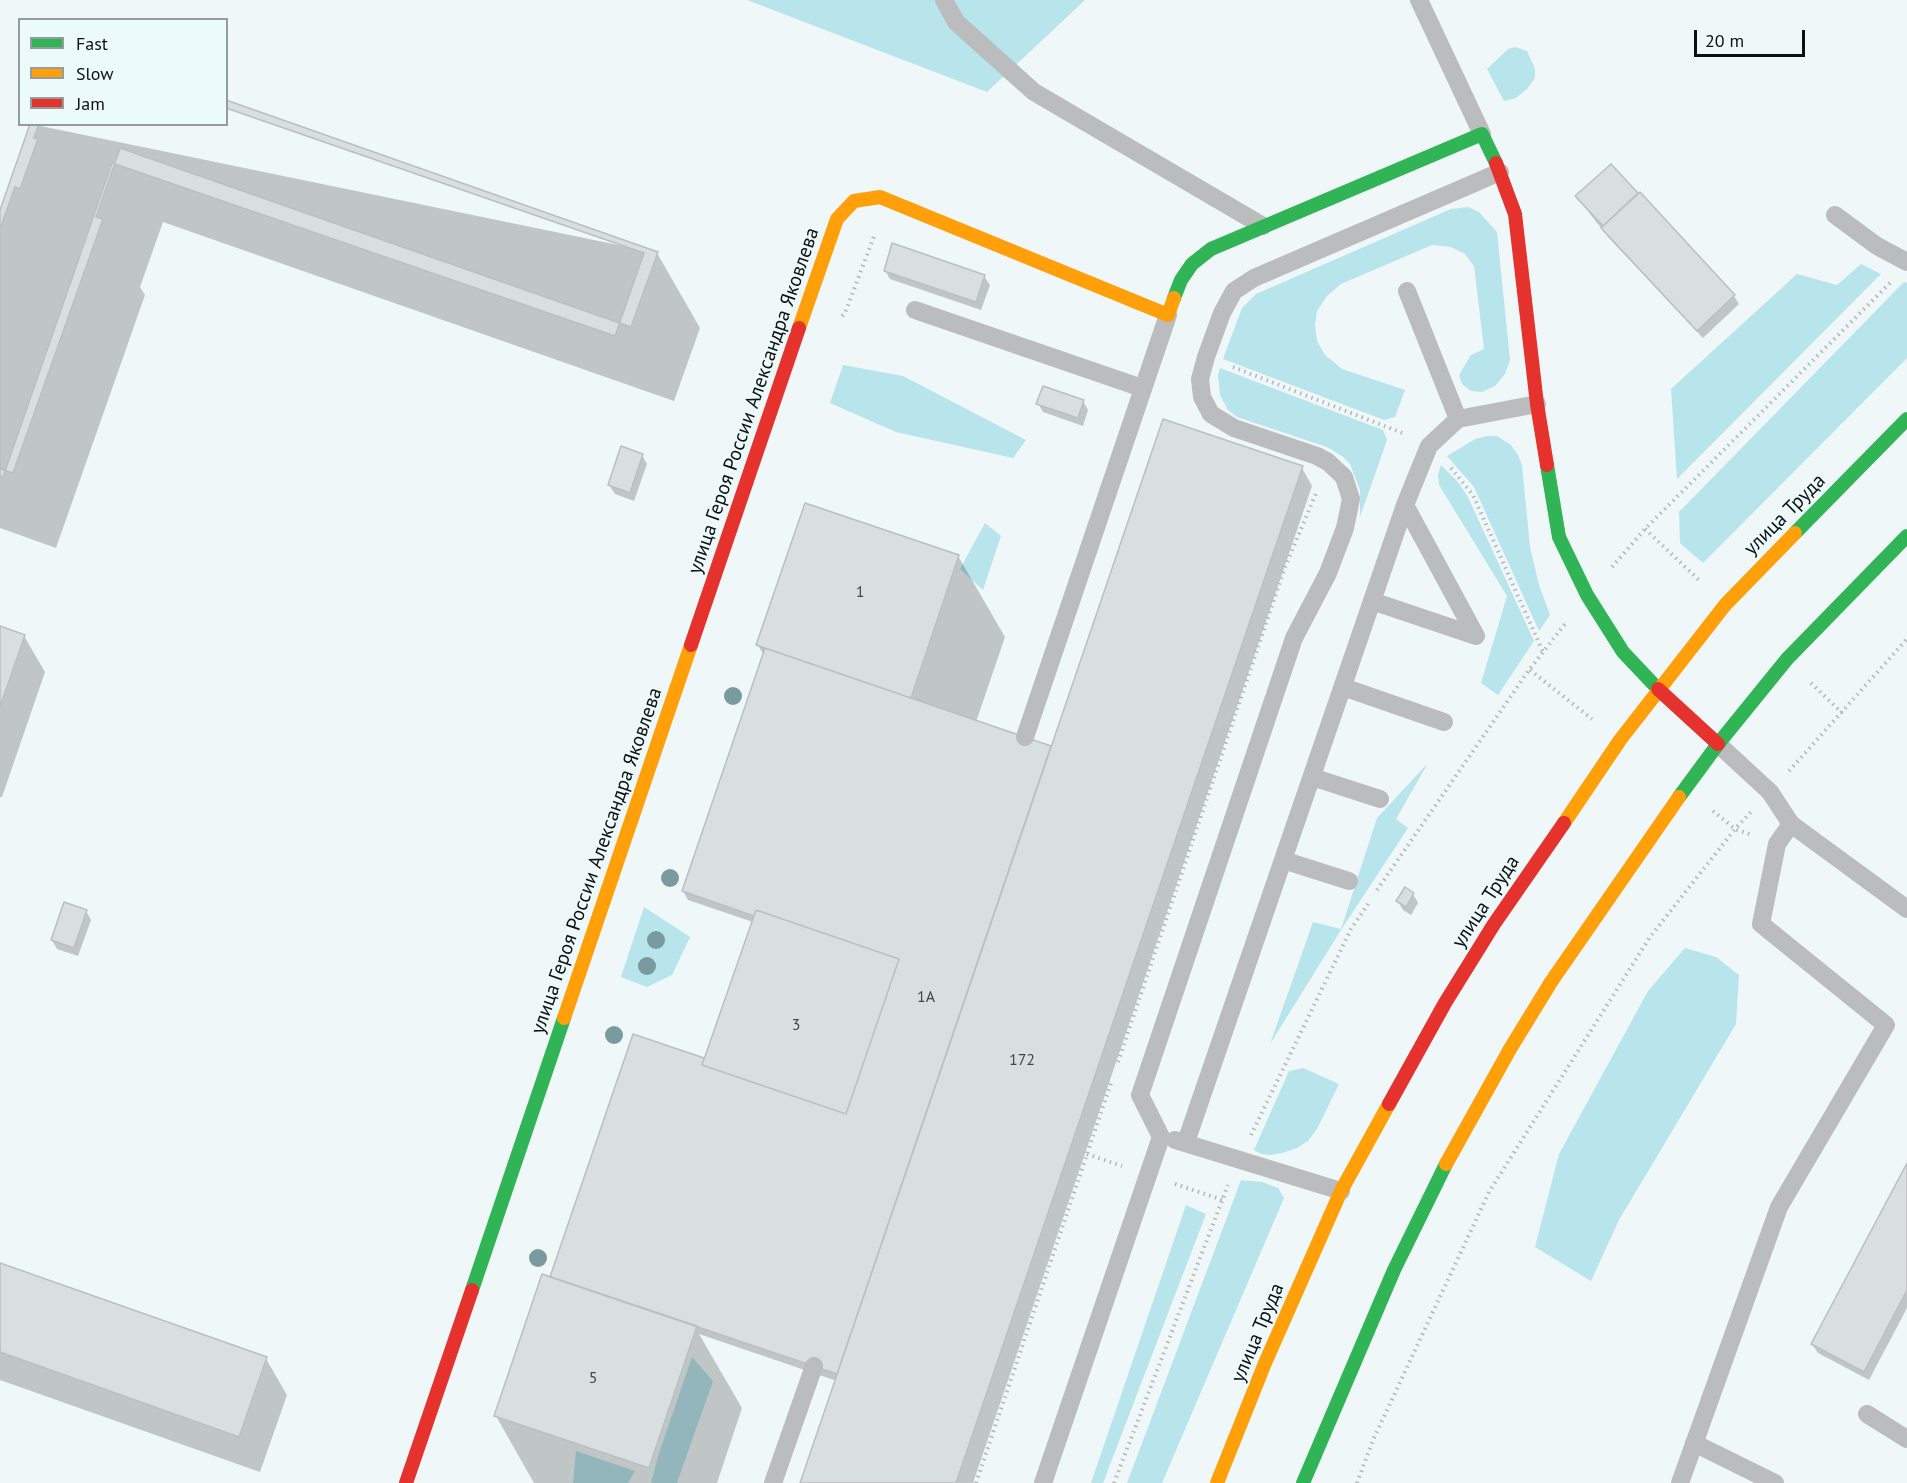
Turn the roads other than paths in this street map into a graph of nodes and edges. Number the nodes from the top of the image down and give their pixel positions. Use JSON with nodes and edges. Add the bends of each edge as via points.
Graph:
{"nodes":[{"id":1,"x":944,"y":0,"type":"edge"},
{"id":2,"x":1419,"y":0,"type":"edge"},
{"id":3,"x":1482,"y":134,"type":"junction"},
{"id":4,"x":1500,"y":172,"type":"junction"},
{"id":5,"x":1835,"y":215,"type":"dead end"},
{"id":6,"x":1263,"y":226,"type":"junction"},
{"id":7,"x":1907,"y":262,"type":"edge"},
{"id":8,"x":1407,"y":291,"type":"dead end"},
{"id":9,"x":915,"y":310,"type":"dead end"},
{"id":10,"x":1168,"y":315,"type":"junction"},
{"id":11,"x":1142,"y":388,"type":"junction"},
{"id":12,"x":1537,"y":404,"type":"junction"},
{"id":13,"x":1458,"y":419,"type":"junction"},
{"id":14,"x":1907,"y":419,"type":"edge"},
{"id":15,"x":1405,"y":505,"type":"junction"},
{"id":16,"x":1907,"y":536,"type":"edge"},
{"id":17,"x":1372,"y":601,"type":"junction"},
{"id":18,"x":1343,"y":687,"type":"junction"},
{"id":19,"x":1658,"y":689,"type":"junction"},
{"id":20,"x":1444,"y":723,"type":"dead end"},
{"id":21,"x":1025,"y":737,"type":"dead end"},
{"id":22,"x":1718,"y":744,"type":"junction"},
{"id":23,"x":1312,"y":777,"type":"junction"},
{"id":24,"x":1380,"y":799,"type":"dead end"},
{"id":25,"x":1791,"y":824,"type":"junction"},
{"id":26,"x":1283,"y":860,"type":"junction"},
{"id":27,"x":1349,"y":880,"type":"dead end"},
{"id":28,"x":1907,"y":909,"type":"edge"},
{"id":29,"x":1161,"y":1137,"type":"junction"},
{"id":30,"x":1186,"y":1142,"type":"junction"},
{"id":31,"x":1341,"y":1191,"type":"junction"},
{"id":32,"x":814,"y":1366,"type":"dead end"},
{"id":33,"x":1868,"y":1414,"type":"dead end"},
{"id":34,"x":1907,"y":1438,"type":"edge"},
{"id":35,"x":1694,"y":1443,"type":"junction"},
{"id":36,"x":405,"y":1483,"type":"edge"},
{"id":37,"x":773,"y":1483,"type":"edge"},
{"id":38,"x":1043,"y":1483,"type":"edge"},
{"id":39,"x":1217,"y":1483,"type":"edge"},
{"id":40,"x":1303,"y":1483,"type":"edge"},
{"id":41,"x":1680,"y":1483,"type":"edge"},
{"id":42,"x":1775,"y":1483,"type":"edge"}],
"edges":[{"from":1,"to":6,"type":"lane","via":[[956,22],[1034,92]]},
{"from":2,"to":3,"type":"lane"},
{"from":3,"to":4,"type":"street"},
{"from":3,"to":6,"type":"street"},
{"from":4,"to":12,"type":"street","via":[[1515,214]]},
{"from":4,"to":29,"type":"lane","via":[[1254,278],[1234,291],[1206,357],[1200,379],[1202,397],[1210,414],[1234,428],[1329,462],[1344,477],[1351,499],[1328,573],[1294,638],[1140,1095]]},
{"from":5,"to":7,"type":"lane","via":[[1877,246]]},
{"from":6,"to":10,"type":"street","via":[[1211,249],[1192,264],[1181,280]]},
{"from":8,"to":13,"type":"lane"},
{"from":9,"to":11,"type":"lane"},
{"from":10,"to":11,"type":"lane"},
{"from":10,"to":36,"type":"street","name":"улица Героя России Александра Яковлева","via":[[880,197],[854,201],[837,219]]},
{"from":11,"to":21,"type":"lane"},
{"from":12,"to":13,"type":"lane"},
{"from":12,"to":19,"type":"street","via":[[1559,537],[1587,595],[1623,652]]},
{"from":13,"to":15,"type":"lane","via":[[1429,446]]},
{"from":14,"to":19,"type":"street","name":"улица Труда","via":[[1725,604]]},
{"from":15,"to":17,"type":"lane"},
{"from":15,"to":17,"type":"lane","via":[[1476,636]]},
{"from":16,"to":22,"type":"street","via":[[1788,659]]},
{"from":17,"to":18,"type":"lane"},
{"from":18,"to":20,"type":"lane"},
{"from":18,"to":23,"type":"lane"},
{"from":19,"to":22,"type":"street"},
{"from":19,"to":31,"type":"street","name":"улица Труда","via":[[1494,924],[1445,1003]]},
{"from":22,"to":25,"type":"lane","via":[[1770,792]]},
{"from":22,"to":40,"type":"street","via":[[1551,982],[1457,1142],[1394,1270]]},
{"from":23,"to":24,"type":"lane"},
{"from":23,"to":26,"type":"lane"},
{"from":25,"to":28,"type":"lane"},
{"from":25,"to":35,"type":"lane","via":[[1777,844],[1761,924],[1886,1025],[1779,1207]]},
{"from":26,"to":27,"type":"lane"},
{"from":26,"to":30,"type":"lane"},
{"from":29,"to":30,"type":"lane"},
{"from":29,"to":38,"type":"lane"},
{"from":30,"to":31,"type":"lane"},
{"from":31,"to":39,"type":"street","name":"улица Труда"},
{"from":32,"to":37,"type":"lane"},
{"from":33,"to":34,"type":"lane"},
{"from":35,"to":41,"type":"lane"},
{"from":35,"to":42,"type":"lane"}]}
